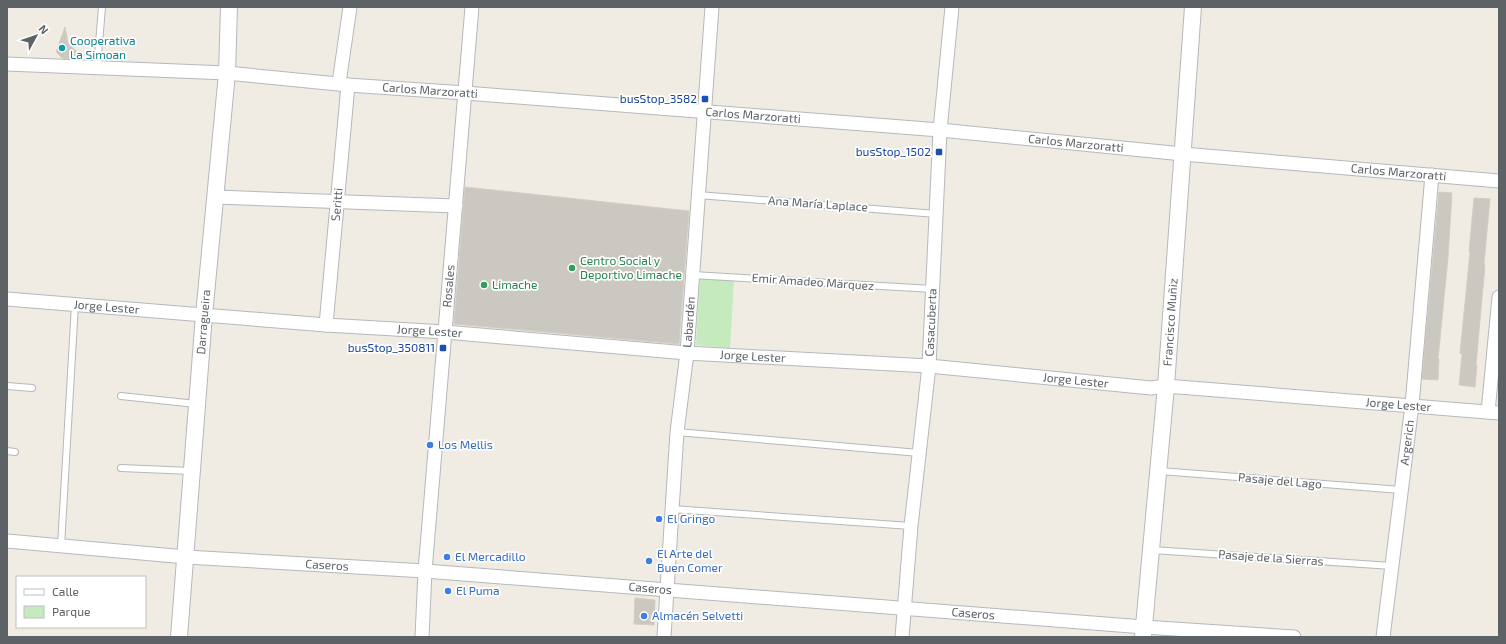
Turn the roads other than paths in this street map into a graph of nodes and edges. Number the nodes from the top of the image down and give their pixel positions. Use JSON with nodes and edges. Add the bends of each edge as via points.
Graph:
{"nodes":[{"id":1,"x":102,"y":7,"type":"edge"},
{"id":2,"x":229,"y":7,"type":"edge"},
{"id":3,"x":350,"y":7,"type":"edge"},
{"id":4,"x":472,"y":7,"type":"edge"},
{"id":5,"x":712,"y":7,"type":"edge"},
{"id":6,"x":952,"y":7,"type":"edge"},
{"id":7,"x":1193,"y":7,"type":"edge"},
{"id":8,"x":7,"y":64,"type":"edge"},
{"id":9,"x":97,"y":68,"type":"junction"},
{"id":10,"x":227,"y":73,"type":"junction"},
{"id":11,"x":343,"y":84,"type":"junction"},
{"id":12,"x":465,"y":93,"type":"junction"},
{"id":13,"x":704,"y":112,"type":"junction"},
{"id":14,"x":940,"y":130,"type":"junction"},
{"id":15,"x":1183,"y":154,"type":"junction"},
{"id":16,"x":1432,"y":175,"type":"junction"},
{"id":17,"x":1499,"y":181,"type":"edge"},
{"id":18,"x":698,"y":195,"type":"junction"},
{"id":19,"x":216,"y":197,"type":"junction"},
{"id":20,"x":338,"y":202,"type":"junction"},
{"id":21,"x":456,"y":206,"type":"junction"},
{"id":22,"x":936,"y":214,"type":"junction"},
{"id":23,"x":693,"y":275,"type":"junction"},
{"id":24,"x":933,"y":290,"type":"junction"},
{"id":25,"x":1499,"y":297,"type":"edge"},
{"id":26,"x":7,"y":299,"type":"edge"},
{"id":27,"x":75,"y":304,"type":"junction"},
{"id":28,"x":204,"y":315,"type":"junction"},
{"id":29,"x":326,"y":325,"type":"junction"},
{"id":30,"x":445,"y":332,"type":"junction"},
{"id":31,"x":687,"y":353,"type":"junction"},
{"id":32,"x":929,"y":366,"type":"junction"},
{"id":33,"x":7,"y":386,"type":"edge"},
{"id":34,"x":1166,"y":386,"type":"junction"},
{"id":35,"x":32,"y":388,"type":"dead end"},
{"id":36,"x":121,"y":396,"type":"dead end"},
{"id":37,"x":197,"y":404,"type":"junction"},
{"id":38,"x":1412,"y":405,"type":"junction"},
{"id":39,"x":1494,"y":412,"type":"edge"},
{"id":40,"x":677,"y":432,"type":"junction"},
{"id":41,"x":7,"y":451,"type":"edge"},
{"id":42,"x":15,"y":452,"type":"dead end"},
{"id":43,"x":919,"y":453,"type":"junction"},
{"id":44,"x":121,"y":468,"type":"dead end"},
{"id":45,"x":192,"y":471,"type":"junction"},
{"id":46,"x":1158,"y":471,"type":"junction"},
{"id":47,"x":1401,"y":490,"type":"junction"},
{"id":48,"x":672,"y":509,"type":"junction"},
{"id":49,"x":911,"y":526,"type":"junction"},
{"id":50,"x":7,"y":541,"type":"edge"},
{"id":51,"x":61,"y":546,"type":"junction"},
{"id":52,"x":1151,"y":550,"type":"junction"},
{"id":53,"x":186,"y":557,"type":"junction"},
{"id":54,"x":1392,"y":566,"type":"junction"},
{"id":55,"x":425,"y":571,"type":"junction"},
{"id":56,"x":666,"y":590,"type":"junction"},
{"id":57,"x":905,"y":609,"type":"junction"},
{"id":58,"x":1144,"y":632,"type":"edge"},
{"id":59,"x":1268,"y":636,"type":"edge"},
{"id":60,"x":179,"y":637,"type":"edge"},
{"id":61,"x":422,"y":637,"type":"edge"},
{"id":62,"x":664,"y":637,"type":"edge"},
{"id":63,"x":902,"y":637,"type":"edge"},
{"id":64,"x":1294,"y":637,"type":"edge"},
{"id":65,"x":1384,"y":637,"type":"edge"}],
"edges":[{"from":1,"to":9,"type":"lane"},
{"from":2,"to":10,"type":"street","name":"Darragueira"},
{"from":3,"to":11,"type":"street","name":"Seritti"},
{"from":4,"to":12,"type":"street","name":"Rosales"},
{"from":5,"to":13,"type":"street","name":"Labardén"},
{"from":6,"to":14,"type":"street","name":"Casacuberta"},
{"from":7,"to":15,"type":"street","name":"Francisco Muñiz"},
{"from":8,"to":9,"type":"street","name":"Carlos Marzoratti"},
{"from":9,"to":10,"type":"street","name":"Carlos Marzoratti"},
{"from":10,"to":11,"type":"street","name":"Carlos Marzoratti"},
{"from":10,"to":19,"type":"street","name":"Darragueira"},
{"from":11,"to":12,"type":"street","name":"Carlos Marzoratti"},
{"from":11,"to":20,"type":"street","name":"Seritti"},
{"from":12,"to":13,"type":"street","name":"Carlos Marzoratti"},
{"from":12,"to":21,"type":"street","name":"Rosales"},
{"from":13,"to":14,"type":"street","name":"Carlos Marzoratti"},
{"from":13,"to":18,"type":"street","name":"Labardén"},
{"from":14,"to":15,"type":"street","name":"Carlos Marzoratti"},
{"from":14,"to":22,"type":"street","name":"Casacuberta"},
{"from":15,"to":16,"type":"street","name":"Carlos Marzoratti"},
{"from":15,"to":34,"type":"street","name":"Francisco Muñiz"},
{"from":16,"to":17,"type":"street","name":"Carlos Marzoratti"},
{"from":16,"to":38,"type":"street","name":"Argerich"},
{"from":18,"to":22,"type":"lane","name":"Ana María Laplace"},
{"from":18,"to":23,"type":"street","name":"Labardén"},
{"from":19,"to":20,"type":"street"},
{"from":19,"to":28,"type":"street","name":"Darragueira"},
{"from":20,"to":21,"type":"street"},
{"from":20,"to":29,"type":"street","name":"Seritti"},
{"from":21,"to":30,"type":"street","name":"Rosales"},
{"from":22,"to":24,"type":"street","name":"Casacuberta"},
{"from":23,"to":24,"type":"lane","name":"Emir Amadeo Märquez"},
{"from":23,"to":31,"type":"street","name":"Labardén"},
{"from":24,"to":32,"type":"street","name":"Casacuberta"},
{"from":25,"to":39,"type":"street"},
{"from":26,"to":27,"type":"street","name":"Jorge Lester"},
{"from":27,"to":28,"type":"street","name":"Jorge Lester"},
{"from":27,"to":51,"type":"lane"},
{"from":28,"to":29,"type":"street","name":"Jorge Lester"},
{"from":28,"to":37,"type":"street","name":"Darragueira"},
{"from":29,"to":30,"type":"street","name":"Jorge Lester"},
{"from":30,"to":31,"type":"street","name":"Jorge Lester"},
{"from":30,"to":55,"type":"street","name":"Rosales"},
{"from":31,"to":32,"type":"street","name":"Jorge Lester"},
{"from":31,"to":40,"type":"street","name":"Labardén"},
{"from":32,"to":34,"type":"street","name":"Jorge Lester","via":[[1151,388]]},
{"from":32,"to":43,"type":"street","name":"Casacuberta"},
{"from":33,"to":35,"type":"lane"},
{"from":34,"to":38,"type":"street","name":"Jorge Lester"},
{"from":34,"to":46,"type":"street","name":"Francisco Muñiz"},
{"from":36,"to":37,"type":"lane"},
{"from":37,"to":45,"type":"street","name":"Darragueira"},
{"from":38,"to":39,"type":"street","name":"Jorge Lester"},
{"from":38,"to":47,"type":"street","name":"Argerich"},
{"from":40,"to":43,"type":"lane"},
{"from":40,"to":48,"type":"street","name":"Labardén"},
{"from":41,"to":42,"type":"lane"},
{"from":43,"to":49,"type":"street","name":"Casacuberta"},
{"from":44,"to":45,"type":"lane"},
{"from":45,"to":53,"type":"street","name":"Darragueira"},
{"from":46,"to":47,"type":"lane","name":"Pasaje del Lago"},
{"from":46,"to":52,"type":"street","name":"Francisco Muñiz"},
{"from":47,"to":54,"type":"street","name":"Argerich"},
{"from":48,"to":49,"type":"lane"},
{"from":48,"to":56,"type":"street","name":"Labardén"},
{"from":49,"to":57,"type":"street","name":"Casacuberta"},
{"from":50,"to":51,"type":"street","name":"Caseros"},
{"from":51,"to":53,"type":"street","name":"Caseros"},
{"from":52,"to":54,"type":"lane","name":"Pasaje de la Sierras"},
{"from":52,"to":58,"type":"street","name":"Francisco Muñiz"},
{"from":53,"to":55,"type":"street","name":"Caseros"},
{"from":53,"to":60,"type":"street","name":"Darragueira"},
{"from":54,"to":65,"type":"street","name":"Argerich"},
{"from":55,"to":56,"type":"street","name":"Caseros"},
{"from":55,"to":61,"type":"street","name":"Rosales"},
{"from":56,"to":57,"type":"street","name":"Caseros"},
{"from":56,"to":62,"type":"street","name":"Labardén"},
{"from":57,"to":58,"type":"street","name":"Caseros"},
{"from":57,"to":63,"type":"street","name":"Casacuberta"},
{"from":58,"to":59,"type":"street","name":"Caseros"},
{"from":59,"to":64,"type":"street","name":"Caseros"}]}
